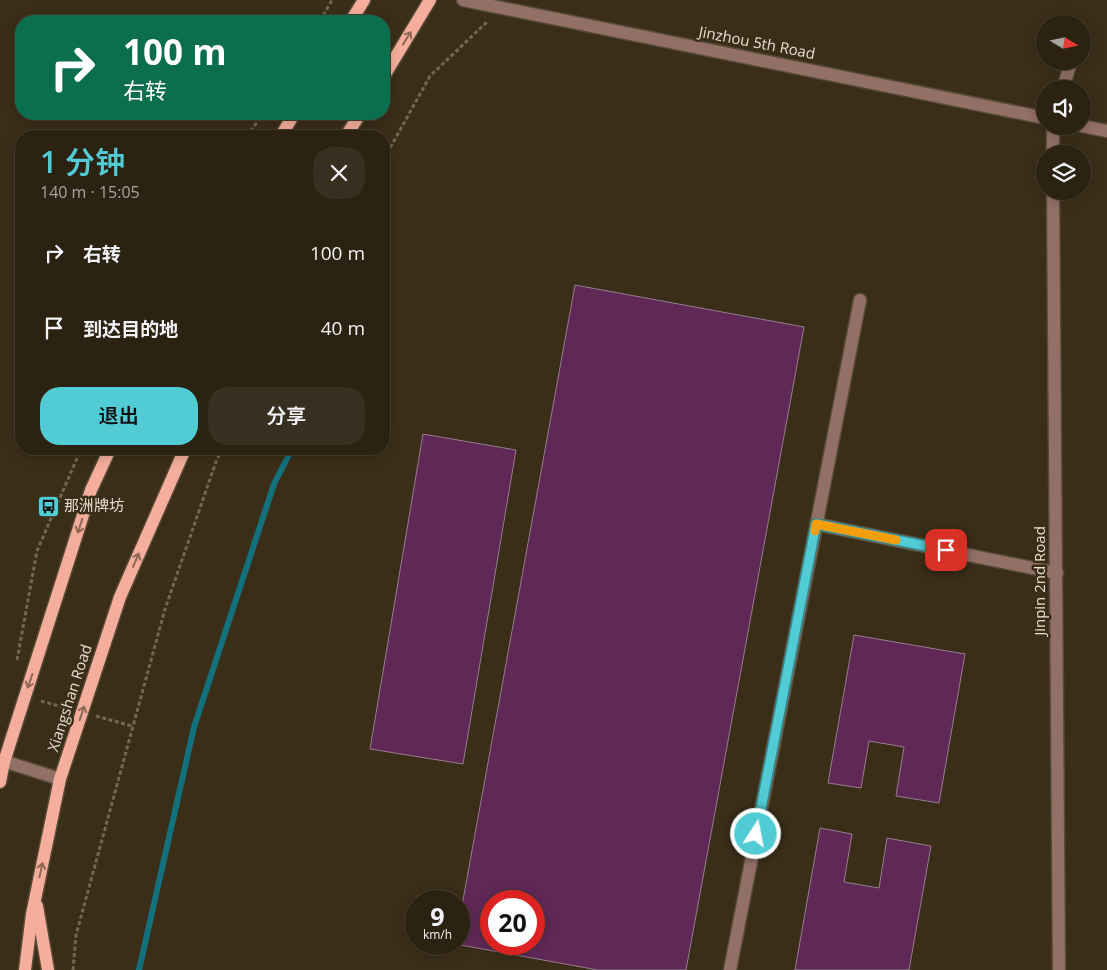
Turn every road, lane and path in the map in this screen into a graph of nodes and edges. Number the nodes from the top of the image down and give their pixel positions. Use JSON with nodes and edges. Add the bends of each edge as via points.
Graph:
{"nodes":[{"id":1,"x":332,"y":0,"type":"edge"},
{"id":2,"x":430,"y":0,"type":"edge"},
{"id":3,"x":463,"y":0,"type":"edge"},
{"id":4,"x":360,"y":1,"type":"edge"},
{"id":5,"x":498,"y":7,"type":"junction"},
{"id":6,"x":323,"y":15,"type":"edge"},
{"id":7,"x":354,"y":15,"type":"edge"},
{"id":8,"x":390,"y":66,"type":"edge"},
{"id":9,"x":1036,"y":116,"type":"edge"},
{"id":10,"x":259,"y":120,"type":"edge"},
{"id":11,"x":1091,"y":128,"type":"edge"},
{"id":12,"x":251,"y":130,"type":"edge"},
{"id":13,"x":1107,"y":131,"type":"edge"},
{"id":14,"x":390,"y":148,"type":"edge"},
{"id":15,"x":1053,"y":200,"type":"edge"},
{"id":16,"x":860,"y":300,"type":"dead end"},
{"id":17,"x":78,"y":455,"type":"edge"},
{"id":18,"x":107,"y":455,"type":"edge"},
{"id":19,"x":182,"y":455,"type":"edge"},
{"id":20,"x":219,"y":455,"type":"edge"},
{"id":21,"x":816,"y":524,"type":"junction"},
{"id":22,"x":1056,"y":573,"type":"junction"},
{"id":23,"x":16,"y":666,"type":"dead end"},
{"id":24,"x":2,"y":761,"type":"edge"},
{"id":25,"x":60,"y":779,"type":"junction"},
{"id":26,"x":0,"y":782,"type":"edge"},
{"id":27,"x":36,"y":897,"type":"junction"},
{"id":28,"x":25,"y":970,"type":"edge"},
{"id":29,"x":48,"y":970,"type":"edge"},
{"id":30,"x":73,"y":970,"type":"edge"},
{"id":31,"x":730,"y":970,"type":"edge"},
{"id":32,"x":1060,"y":970,"type":"edge"}],
"edges":[{"from":1,"to":6,"type":"path"},
{"from":8,"to":2,"type":"main road","one_way":true},
{"from":3,"to":5,"type":"street","name":"Jinzhou 5th Road"},
{"from":4,"to":7,"type":"main road"},
{"from":5,"to":9,"type":"street","name":"Jinzhou 5th Road"},
{"from":5,"to":14,"type":"path","via":[[492,17],[430,76]]},
{"from":10,"to":12,"type":"path"},
{"from":11,"to":13,"type":"street"},
{"from":15,"to":22,"type":"street","name":"Jinpin 2nd Road"},
{"from":16,"to":21,"type":"street"},
{"from":17,"to":23,"type":"path","via":[[37,551]]},
{"from":18,"to":24,"type":"main road","one_way":true,"via":[[91,490]]},
{"from":25,"to":19,"type":"main road","name":"Xiangshan Road","one_way":true,"via":[[120,597]]},
{"from":20,"to":30,"type":"path","via":[[165,610],[76,934]]},
{"from":21,"to":22,"type":"street"},
{"from":21,"to":31,"type":"street"},
{"from":22,"to":32,"type":"street","name":"Jinpin 2nd Road"},
{"from":24,"to":25,"type":"street"},
{"from":24,"to":26,"type":"main road"},
{"from":27,"to":25,"type":"main road","name":"Xiangshan Road","one_way":true},
{"from":27,"to":28,"type":"main road","name":"Xiangshan Road"},
{"from":27,"to":29,"type":"main road"}]}
